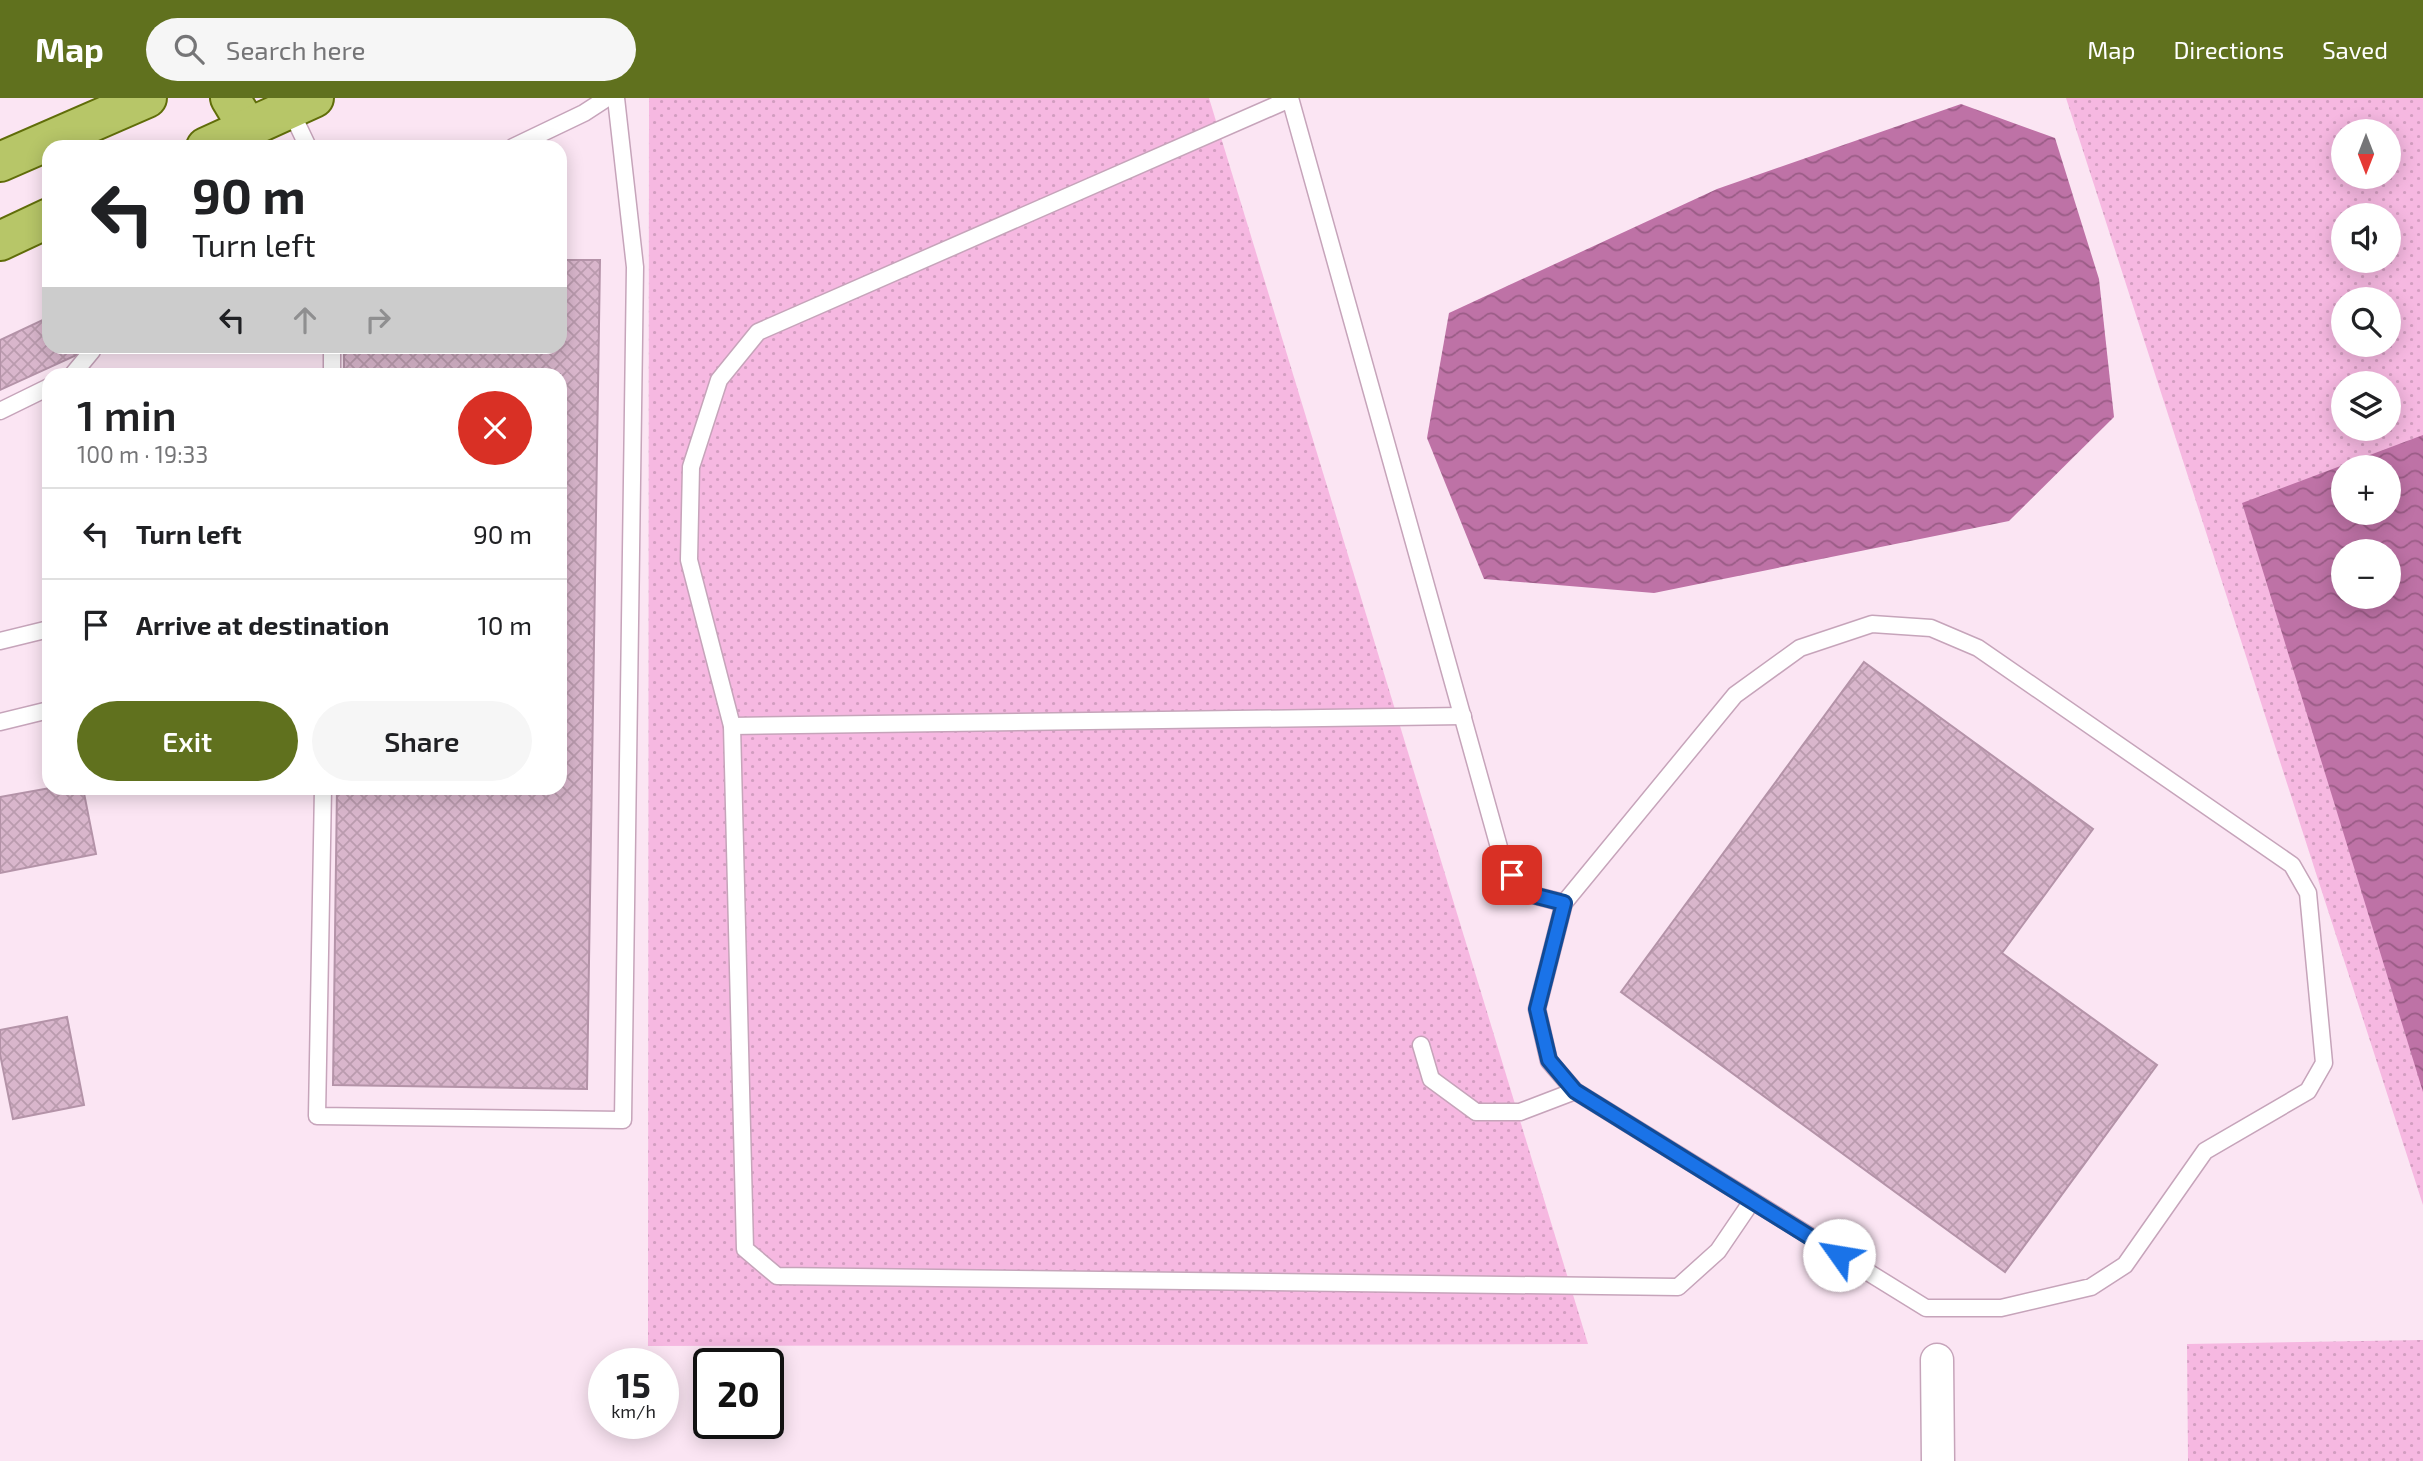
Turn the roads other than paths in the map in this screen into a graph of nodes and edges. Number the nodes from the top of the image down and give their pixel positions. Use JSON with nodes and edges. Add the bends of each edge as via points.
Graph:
{"nodes":[{"id":1,"x":147,"y":98,"type":"edge"},
{"id":2,"x":607,"y":98,"type":"edge"},
{"id":3,"x":616,"y":98,"type":"edge"},
{"id":4,"x":1290,"y":99,"type":"edge"},
{"id":5,"x":302,"y":103,"type":"edge"},
{"id":6,"x":239,"y":113,"type":"edge"},
{"id":7,"x":51,"y":140,"type":"edge"},
{"id":8,"x":213,"y":140,"type":"edge"},
{"id":9,"x":307,"y":140,"type":"edge"},
{"id":10,"x":528,"y":140,"type":"edge"},
{"id":11,"x":42,"y":144,"type":"edge"},
{"id":12,"x":0,"y":162,"type":"edge"},
{"id":13,"x":42,"y":221,"type":"edge"},
{"id":14,"x":0,"y":241,"type":"edge"},
{"id":15,"x":42,"y":390,"type":"edge"},
{"id":16,"x":0,"y":411,"type":"edge"},
{"id":17,"x":42,"y":630,"type":"edge"},
{"id":18,"x":0,"y":641,"type":"edge"},
{"id":19,"x":42,"y":712,"type":"edge"},
{"id":20,"x":1462,"y":716,"type":"junction"},
{"id":21,"x":0,"y":722,"type":"edge"},
{"id":22,"x":732,"y":726,"type":"junction"},
{"id":23,"x":323,"y":795,"type":"edge"},
{"id":24,"x":1564,"y":903,"type":"junction"},
{"id":25,"x":1422,"y":1045,"type":"dead end"},
{"id":26,"x":1575,"y":1091,"type":"junction"},
{"id":27,"x":1752,"y":1201,"type":"junction"},
{"id":28,"x":1937,"y":1360,"type":"dead end"},
{"id":29,"x":1938,"y":1461,"type":"edge"}],
"edges":[{"from":1,"to":7,"type":"main road"},
{"from":2,"to":10,"type":"lane"},
{"from":3,"to":23,"type":"lane","via":[[635,267],[623,1119],[317,1116]]},
{"from":4,"to":20,"type":"lane"},
{"from":4,"to":22,"type":"lane","via":[[758,332],[719,380],[691,467],[689,560]]},
{"from":5,"to":6,"type":"main road"},
{"from":5,"to":9,"type":"lane"},
{"from":6,"to":8,"type":"main road"},
{"from":11,"to":12,"type":"main road"},
{"from":13,"to":14,"type":"main road"},
{"from":15,"to":16,"type":"lane"},
{"from":17,"to":18,"type":"lane"},
{"from":19,"to":21,"type":"lane"},
{"from":20,"to":22,"type":"lane"},
{"from":20,"to":24,"type":"lane","via":[[1502,858],[1521,892]]},
{"from":22,"to":27,"type":"lane","via":[[745,1249],[777,1276],[1678,1287],[1718,1251]]},
{"from":24,"to":26,"type":"lane","via":[[1537,1009],[1549,1060]]},
{"from":24,"to":27,"type":"lane","via":[[1735,695],[1800,648],[1872,624],[1931,628],[1978,648],[2292,864],[2308,893],[2324,1063],[2308,1091],[2205,1151],[2125,1265],[2091,1287],[2001,1308],[1926,1308]]},
{"from":25,"to":26,"type":"lane","via":[[1431,1079],[1476,1112],[1520,1112]]},
{"from":26,"to":27,"type":"lane"},
{"from":28,"to":29,"type":"street"}]}
